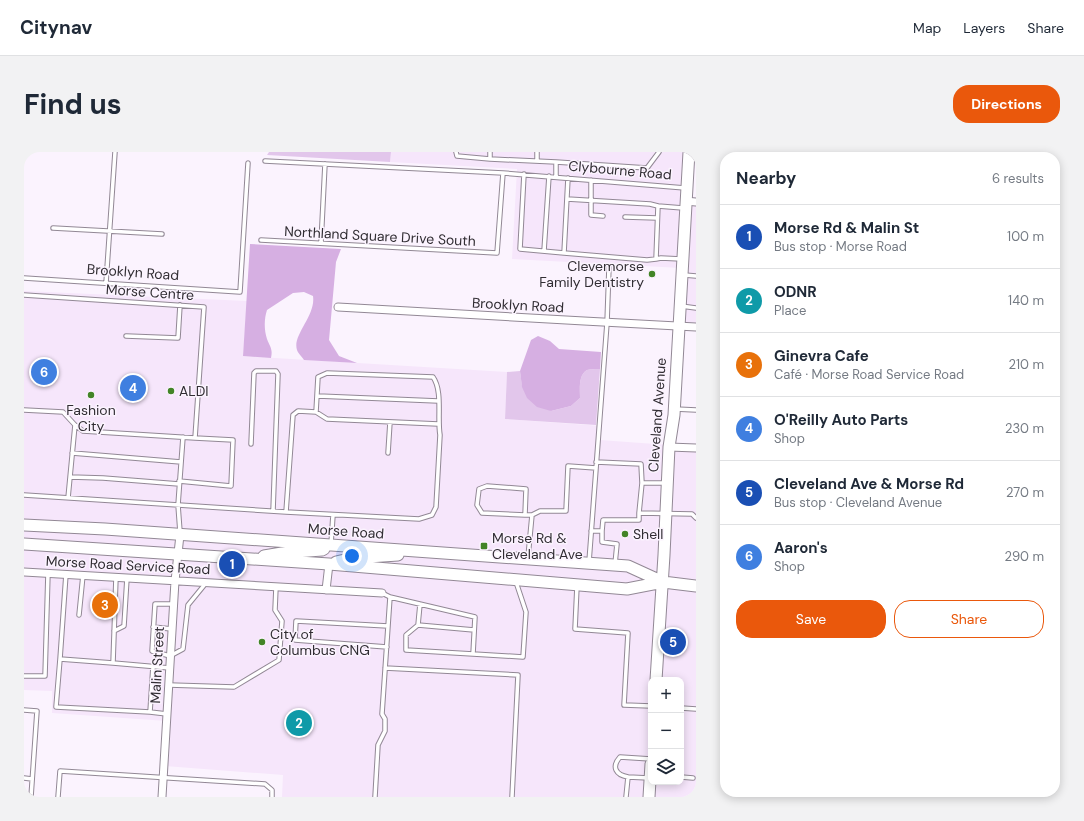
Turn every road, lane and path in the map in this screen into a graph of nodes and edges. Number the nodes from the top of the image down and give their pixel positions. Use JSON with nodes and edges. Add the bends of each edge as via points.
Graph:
{"nodes":[{"id":1,"x":115,"y":152,"type":"edge"},
{"id":2,"x":456,"y":152,"type":"edge"},
{"id":3,"x":490,"y":152,"type":"edge"},
{"id":4,"x":537,"y":152,"type":"edge"},
{"id":5,"x":659,"y":152,"type":"edge"},
{"id":6,"x":689,"y":152,"type":"edge"},
{"id":7,"x":490,"y":159,"type":"junction"},
{"id":8,"x":265,"y":160,"type":"dead end"},
{"id":9,"x":537,"y":161,"type":"junction"},
{"id":10,"x":556,"y":162,"type":"junction"},
{"id":11,"x":248,"y":163,"type":"dead end"},
{"id":12,"x":325,"y":164,"type":"junction"},
{"id":13,"x":502,"y":173,"type":"junction"},
{"id":14,"x":524,"y":174,"type":"junction"},
{"id":15,"x":549,"y":176,"type":"junction"},
{"id":16,"x":556,"y":177,"type":"junction"},
{"id":17,"x":568,"y":178,"type":"junction"},
{"id":18,"x":591,"y":180,"type":"junction"},
{"id":19,"x":686,"y":188,"type":"junction"},
{"id":20,"x":567,"y":199,"type":"junction"},
{"id":21,"x":591,"y":201,"type":"junction"},
{"id":22,"x":689,"y":203,"type":"edge"},
{"id":23,"x":658,"y":206,"type":"junction"},
{"id":24,"x":603,"y":216,"type":"dead end"},
{"id":25,"x":624,"y":217,"type":"dead end"},
{"id":26,"x":657,"y":218,"type":"junction"},
{"id":27,"x":53,"y":228,"type":"dead end"},
{"id":28,"x":110,"y":231,"type":"junction"},
{"id":29,"x":162,"y":234,"type":"dead end"},
{"id":30,"x":261,"y":240,"type":"dead end"},
{"id":31,"x":321,"y":243,"type":"junction"},
{"id":32,"x":544,"y":251,"type":"junction"},
{"id":33,"x":564,"y":253,"type":"junction"},
{"id":34,"x":656,"y":259,"type":"junction"},
{"id":35,"x":682,"y":259,"type":"junction"},
{"id":36,"x":609,"y":267,"type":"dead end"},
{"id":37,"x":681,"y":275,"type":"junction"},
{"id":38,"x":696,"y":276,"type":"edge"},
{"id":39,"x":24,"y":278,"type":"edge"},
{"id":40,"x":106,"y":284,"type":"junction"},
{"id":41,"x":24,"y":295,"type":"edge"},
{"id":42,"x":180,"y":305,"type":"junction"},
{"id":43,"x":679,"y":306,"type":"junction"},
{"id":44,"x":338,"y":307,"type":"dead end"},
{"id":45,"x":696,"y":308,"type":"edge"},
{"id":46,"x":606,"y":322,"type":"junction"},
{"id":47,"x":678,"y":326,"type":"junction"},
{"id":48,"x":696,"y":326,"type":"edge"},
{"id":49,"x":126,"y":336,"type":"dead end"},
{"id":50,"x":318,"y":396,"type":"junction"},
{"id":51,"x":438,"y":401,"type":"junction"},
{"id":52,"x":674,"y":408,"type":"junction"},
{"id":53,"x":24,"y":410,"type":"edge"},
{"id":54,"x":696,"y":410,"type":"edge"},
{"id":55,"x":316,"y":412,"type":"junction"},
{"id":56,"x":390,"y":422,"type":"junction"},
{"id":57,"x":438,"y":424,"type":"junction"},
{"id":58,"x":75,"y":425,"type":"junction"},
{"id":59,"x":183,"y":437,"type":"junction"},
{"id":60,"x":195,"y":438,"type":"junction"},
{"id":61,"x":251,"y":444,"type":"dead end"},
{"id":62,"x":669,"y":446,"type":"junction"},
{"id":63,"x":696,"y":448,"type":"edge"},
{"id":64,"x":72,"y":453,"type":"junction"},
{"id":65,"x":388,"y":453,"type":"dead end"},
{"id":66,"x":181,"y":462,"type":"junction"},
{"id":67,"x":596,"y":462,"type":"junction"},
{"id":68,"x":596,"y":468,"type":"junction"},
{"id":69,"x":70,"y":477,"type":"junction"},
{"id":70,"x":179,"y":483,"type":"junction"},
{"id":71,"x":642,"y":483,"type":"junction"},
{"id":72,"x":668,"y":483,"type":"junction"},
{"id":73,"x":24,"y":495,"type":"edge"},
{"id":74,"x":68,"y":498,"type":"junction"},
{"id":75,"x":178,"y":505,"type":"junction"},
{"id":76,"x":273,"y":511,"type":"junction"},
{"id":77,"x":286,"y":512,"type":"junction"},
{"id":78,"x":639,"y":513,"type":"junction"},
{"id":79,"x":666,"y":514,"type":"junction"},
{"id":80,"x":333,"y":515,"type":"junction"},
{"id":81,"x":525,"y":515,"type":"junction"},
{"id":82,"x":532,"y":515,"type":"junction"},
{"id":83,"x":696,"y":518,"type":"edge"},
{"id":84,"x":24,"y":525,"type":"edge"},
{"id":85,"x":591,"y":530,"type":"junction"},
{"id":86,"x":602,"y":531,"type":"junction"},
{"id":87,"x":180,"y":535,"type":"junction"},
{"id":88,"x":24,"y":544,"type":"edge"},
{"id":89,"x":331,"y":545,"type":"junction"},
{"id":90,"x":429,"y":552,"type":"junction"},
{"id":91,"x":179,"y":553,"type":"junction"},
{"id":92,"x":528,"y":558,"type":"junction"},
{"id":93,"x":250,"y":559,"type":"junction"},
{"id":94,"x":589,"y":563,"type":"junction"},
{"id":95,"x":329,"y":564,"type":"junction"},
{"id":96,"x":615,"y":565,"type":"junction"},
{"id":97,"x":24,"y":572,"type":"edge"},
{"id":98,"x":48,"y":573,"type":"junction"},
{"id":99,"x":66,"y":574,"type":"junction"},
{"id":100,"x":83,"y":575,"type":"junction"},
{"id":101,"x":116,"y":578,"type":"junction"},
{"id":102,"x":127,"y":578,"type":"junction"},
{"id":103,"x":515,"y":580,"type":"junction"},
{"id":104,"x":175,"y":581,"type":"junction"},
{"id":105,"x":662,"y":582,"type":"junction"},
{"id":106,"x":206,"y":583,"type":"junction"},
{"id":107,"x":577,"y":585,"type":"junction"},
{"id":108,"x":696,"y":586,"type":"edge"},
{"id":109,"x":276,"y":587,"type":"junction"},
{"id":110,"x":326,"y":590,"type":"junction"},
{"id":111,"x":382,"y":593,"type":"joint"},
{"id":112,"x":390,"y":596,"type":"junction"},
{"id":113,"x":174,"y":604,"type":"junction"},
{"id":114,"x":420,"y":604,"type":"junction"},
{"id":115,"x":79,"y":614,"type":"dead end"},
{"id":116,"x":418,"y":625,"type":"junction"},
{"id":117,"x":388,"y":626,"type":"junction"},
{"id":118,"x":153,"y":627,"type":"junction"},
{"id":119,"x":172,"y":629,"type":"junction"},
{"id":120,"x":474,"y":630,"type":"junction"},
{"id":121,"x":114,"y":631,"type":"junction"},
{"id":122,"x":387,"y":647,"type":"junction"},
{"id":123,"x":473,"y":654,"type":"junction"},
{"id":124,"x":170,"y":656,"type":"junction"},
{"id":125,"x":60,"y":659,"type":"junction"},
{"id":126,"x":113,"y":663,"type":"junction"},
{"id":127,"x":153,"y":666,"type":"junction"},
{"id":128,"x":170,"y":668,"type":"junction"},
{"id":129,"x":385,"y":668,"type":"junction"},
{"id":130,"x":24,"y":676,"type":"edge"},
{"id":131,"x":656,"y":677,"type":"edge"},
{"id":132,"x":169,"y":685,"type":"junction"},
{"id":133,"x":648,"y":706,"type":"edge"},
{"id":134,"x":684,"y":708,"type":"edge"},
{"id":135,"x":696,"y":708,"type":"edge"},
{"id":136,"x":24,"y":710,"type":"edge"},
{"id":137,"x":150,"y":712,"type":"junction"},
{"id":138,"x":167,"y":714,"type":"junction"},
{"id":139,"x":648,"y":759,"type":"edge"},
{"id":140,"x":628,"y":777,"type":"junction"},
{"id":141,"x":648,"y":777,"type":"edge"},
{"id":142,"x":684,"y":777,"type":"edge"},
{"id":143,"x":24,"y":778,"type":"edge"},
{"id":144,"x":163,"y":778,"type":"junction"},
{"id":145,"x":693,"y":778,"type":"dead end"},
{"id":146,"x":32,"y":779,"type":"junction"},
{"id":147,"x":650,"y":785,"type":"edge"},
{"id":148,"x":31,"y":797,"type":"edge"},
{"id":149,"x":58,"y":797,"type":"edge"},
{"id":150,"x":162,"y":797,"type":"edge"},
{"id":151,"x":272,"y":797,"type":"edge"},
{"id":152,"x":375,"y":797,"type":"edge"},
{"id":153,"x":512,"y":797,"type":"edge"},
{"id":154,"x":626,"y":797,"type":"edge"},
{"id":155,"x":649,"y":797,"type":"edge"}],
"edges":[{"from":1,"to":28,"type":"lane"},
{"from":2,"to":7,"type":"lane","via":[[457,156]]},
{"from":3,"to":7,"type":"lane"},
{"from":4,"to":9,"type":"lane"},
{"from":5,"to":10,"type":"lane","via":[[646,168]]},
{"from":6,"to":19,"type":"main road","name":"Cleveland Avenue"},
{"from":7,"to":9,"type":"lane"},
{"from":8,"to":12,"type":"lane","name":"Clybourne Road"},
{"from":9,"to":10,"type":"lane"},
{"from":10,"to":16,"type":"lane"},
{"from":11,"to":40,"type":"lane","name":"Brooklyn Road","via":[[240,292]]},
{"from":12,"to":13,"type":"lane","name":"Clybourne Road"},
{"from":12,"to":31,"type":"lane"},
{"from":13,"to":14,"type":"lane","name":"Clybourne Road"},
{"from":13,"to":31,"type":"lane","name":"Northland Square Drive South","via":[[497,253]]},
{"from":14,"to":15,"type":"lane","name":"Clybourne Road"},
{"from":14,"to":32,"type":"lane","via":[[520,249]]},
{"from":15,"to":16,"type":"lane","name":"Clybourne Road"},
{"from":15,"to":32,"type":"lane"},
{"from":16,"to":17,"type":"lane","name":"Clybourne Road"},
{"from":17,"to":18,"type":"lane","name":"Clybourne Road"},
{"from":17,"to":20,"type":"lane"},
{"from":18,"to":19,"type":"lane","name":"Clybourne Road"},
{"from":18,"to":21,"type":"lane"},
{"from":19,"to":22,"type":"main road","name":"Cleveland Avenue"},
{"from":20,"to":21,"type":"lane"},
{"from":20,"to":33,"type":"lane"},
{"from":21,"to":23,"type":"lane"},
{"from":21,"to":24,"type":"lane","via":[[590,215]]},
{"from":22,"to":23,"type":"lane"},
{"from":22,"to":35,"type":"main road","name":"Cleveland Avenue"},
{"from":23,"to":26,"type":"lane"},
{"from":25,"to":26,"type":"lane"},
{"from":26,"to":34,"type":"lane"},
{"from":27,"to":28,"type":"lane"},
{"from":28,"to":29,"type":"lane"},
{"from":28,"to":40,"type":"lane"},
{"from":30,"to":31,"type":"lane","name":"Northland Square Drive South"},
{"from":32,"to":33,"type":"lane"},
{"from":33,"to":34,"type":"lane"},
{"from":34,"to":35,"type":"lane"},
{"from":35,"to":37,"type":"main road","name":"Cleveland Avenue"},
{"from":36,"to":46,"type":"lane"},
{"from":37,"to":38,"type":"lane"},
{"from":37,"to":43,"type":"main road","name":"Cleveland Avenue"},
{"from":39,"to":40,"type":"lane","name":"Brooklyn Road"},
{"from":41,"to":42,"type":"lane","name":"Morse Centre"},
{"from":42,"to":49,"type":"lane","via":[[178,338]]},
{"from":42,"to":60,"type":"lane","name":"Morse Centre","via":[[204,307]]},
{"from":43,"to":45,"type":"lane"},
{"from":43,"to":47,"type":"main road","name":"Cleveland Avenue"},
{"from":44,"to":46,"type":"street","name":"Brooklyn Road"},
{"from":46,"to":47,"type":"street","name":"Brooklyn Road"},
{"from":46,"to":67,"type":"lane"},
{"from":47,"to":48,"type":"street","name":"Brooklyn Road"},
{"from":47,"to":52,"type":"main road","name":"Cleveland Avenue"},
{"from":50,"to":51,"type":"lane"},
{"from":50,"to":51,"type":"lane","via":[[318,377],[327,373],[338,373],[433,377],[437,383]]},
{"from":50,"to":55,"type":"lane"},
{"from":51,"to":57,"type":"lane"},
{"from":52,"to":54,"type":"lane"},
{"from":52,"to":62,"type":"main road","name":"Cleveland Avenue"},
{"from":53,"to":58,"type":"lane","via":[[63,412]]},
{"from":55,"to":56,"type":"lane","via":[[327,419]]},
{"from":55,"to":77,"type":"lane","via":[[298,411],[292,415]]},
{"from":56,"to":57,"type":"lane"},
{"from":56,"to":65,"type":"lane"},
{"from":57,"to":80,"type":"lane","via":[[440,436],[436,507],[432,515],[419,519]]},
{"from":58,"to":59,"type":"lane","via":[[83,431]]},
{"from":58,"to":64,"type":"lane"},
{"from":59,"to":60,"type":"lane"},
{"from":59,"to":66,"type":"lane"},
{"from":60,"to":70,"type":"lane","via":[[233,440],[231,486]]},
{"from":61,"to":76,"type":"lane","via":[[254,373],[276,370],[278,374]]},
{"from":62,"to":63,"type":"street"},
{"from":62,"to":72,"type":"main road","name":"Cleveland Avenue"},
{"from":64,"to":66,"type":"lane"},
{"from":64,"to":69,"type":"lane"},
{"from":66,"to":70,"type":"lane"},
{"from":67,"to":68,"type":"lane"},
{"from":67,"to":71,"type":"lane","via":[[641,464]]},
{"from":68,"to":82,"type":"lane","via":[[568,466],[566,512],[540,511]]},
{"from":68,"to":85,"type":"lane"},
{"from":69,"to":70,"type":"lane"},
{"from":69,"to":74,"type":"lane"},
{"from":70,"to":75,"type":"lane"},
{"from":71,"to":72,"type":"lane"},
{"from":71,"to":78,"type":"lane"},
{"from":72,"to":79,"type":"main road","name":"Cleveland Avenue"},
{"from":73,"to":74,"type":"lane"},
{"from":74,"to":75,"type":"lane"},
{"from":75,"to":76,"type":"lane"},
{"from":75,"to":87,"type":"lane"},
{"from":76,"to":77,"type":"lane"},
{"from":77,"to":80,"type":"lane"},
{"from":78,"to":79,"type":"lane"},
{"from":78,"to":86,"type":"lane","via":[[638,520],[603,520]]},
{"from":79,"to":83,"type":"lane","via":[[692,514]]},
{"from":79,"to":105,"type":"main road","name":"Cleveland Avenue"},
{"from":80,"to":89,"type":"lane"},
{"from":81,"to":81,"type":"lane","via":[[482,513],[477,505],[479,489],[487,486],[526,489]]},
{"from":81,"to":82,"type":"lane"},
{"from":82,"to":92,"type":"lane"},
{"from":84,"to":87,"type":"main road","name":"Morse Road"},
{"from":85,"to":86,"type":"lane"},
{"from":85,"to":94,"type":"lane"},
{"from":86,"to":96,"type":"lane","via":[[602,542],[616,544]]},
{"from":87,"to":89,"type":"main road","name":"Morse Road"},
{"from":87,"to":91,"type":"street","name":"Malin Street"},
{"from":88,"to":91,"type":"main road","name":"Morse Road"},
{"from":89,"to":90,"type":"main road","name":"Morse Road"},
{"from":89,"to":93,"type":"main road","via":[[322,550]]},
{"from":90,"to":92,"type":"main road","name":"Morse Road"},
{"from":90,"to":95,"type":"main road","via":[[353,558]]},
{"from":91,"to":93,"type":"main road","name":"Morse Road"},
{"from":91,"to":104,"type":"street","name":"Malin Street"},
{"from":92,"to":94,"type":"main road","name":"Morse Road"},
{"from":93,"to":95,"type":"main road","name":"Morse Road"},
{"from":94,"to":96,"type":"main road","name":"Morse Road"},
{"from":95,"to":103,"type":"main road","name":"Morse Road"},
{"from":95,"to":110,"type":"street"},
{"from":96,"to":105,"type":"main road","name":"Morse Road","via":[[628,566]]},
{"from":97,"to":98,"type":"street","name":"Morse Road Service Road"},
{"from":98,"to":99,"type":"street","name":"Morse Road Service Road"},
{"from":98,"to":130,"type":"lane","via":[[45,676]]},
{"from":99,"to":100,"type":"street","name":"Morse Road Service Road"},
{"from":99,"to":125,"type":"lane"},
{"from":100,"to":101,"type":"street","name":"Morse Road Service Road"},
{"from":100,"to":115,"type":"lane"},
{"from":101,"to":102,"type":"street","name":"Morse Road Service Road"},
{"from":101,"to":121,"type":"lane"},
{"from":102,"to":104,"type":"street","name":"Morse Road Service Road"},
{"from":102,"to":121,"type":"lane","via":[[124,626]]},
{"from":103,"to":107,"type":"main road","name":"Morse Road"},
{"from":103,"to":123,"type":"lane","via":[[526,612],[523,657]]},
{"from":104,"to":106,"type":"street","name":"Morse Road Service Road"},
{"from":104,"to":113,"type":"street","name":"Malin Street"},
{"from":105,"to":107,"type":"main road","name":"Morse Road","via":[[627,588]]},
{"from":105,"to":108,"type":"main road","name":"Morse Road"},
{"from":105,"to":131,"type":"main road","name":"Cleveland Avenue"},
{"from":106,"to":109,"type":"street","name":"Morse Road Service Road"},
{"from":106,"to":124,"type":"lane","via":[[188,605],[183,649]]},
{"from":107,"to":133,"type":"lane","via":[[575,629],[628,633],[624,705]]},
{"from":109,"to":110,"type":"street","name":"Morse Road Service Road"},
{"from":109,"to":132,"type":"lane","via":[[275,610],[282,621],[279,660],[234,687]]},
{"from":110,"to":111,"type":"street","name":"Morse Road Service Road"},
{"from":111,"to":112,"type":"lane"},
{"from":112,"to":114,"type":"lane"},
{"from":112,"to":117,"type":"lane"},
{"from":113,"to":118,"type":"lane","via":[[155,604]]},
{"from":113,"to":119,"type":"street","name":"Malin Street"},
{"from":114,"to":116,"type":"lane"},
{"from":114,"to":120,"type":"lane","via":[[475,616]]},
{"from":116,"to":120,"type":"lane"},
{"from":116,"to":123,"type":"lane","via":[[406,635],[406,650]]},
{"from":117,"to":122,"type":"lane"},
{"from":117,"to":122,"type":"lane","via":[[296,621],[295,640]]},
{"from":118,"to":119,"type":"lane"},
{"from":118,"to":124,"type":"lane","via":[[152,651]]},
{"from":119,"to":124,"type":"street","name":"Malin Street"},
{"from":120,"to":123,"type":"lane"},
{"from":121,"to":126,"type":"lane"},
{"from":122,"to":129,"type":"lane"},
{"from":124,"to":128,"type":"street","name":"Malin Street"},
{"from":125,"to":126,"type":"lane"},
{"from":125,"to":137,"type":"lane","via":[[56,707]]},
{"from":126,"to":127,"type":"lane"},
{"from":127,"to":128,"type":"lane"},
{"from":127,"to":137,"type":"lane"},
{"from":128,"to":132,"type":"street","name":"Malin Street"},
{"from":129,"to":152,"type":"lane","via":[[382,714],[385,731],[378,745]]},
{"from":129,"to":153,"type":"lane","via":[[518,676]]},
{"from":132,"to":138,"type":"street","name":"Malin Street"},
{"from":134,"to":135,"type":"lane"},
{"from":136,"to":146,"type":"lane","via":[[37,710]]},
{"from":137,"to":138,"type":"lane"},
{"from":138,"to":144,"type":"street","name":"Malin Street"},
{"from":139,"to":140,"type":"lane","via":[[620,757],[617,760],[617,772]]},
{"from":140,"to":141,"type":"lane"},
{"from":140,"to":154,"type":"lane"},
{"from":142,"to":145,"type":"lane"},
{"from":143,"to":146,"type":"lane"},
{"from":144,"to":149,"type":"lane","via":[[60,771]]},
{"from":144,"to":150,"type":"street","name":"Malin Street"},
{"from":144,"to":151,"type":"lane","via":[[265,784],[272,790]]},
{"from":146,"to":148,"type":"lane"},
{"from":147,"to":155,"type":"main road"}]}
